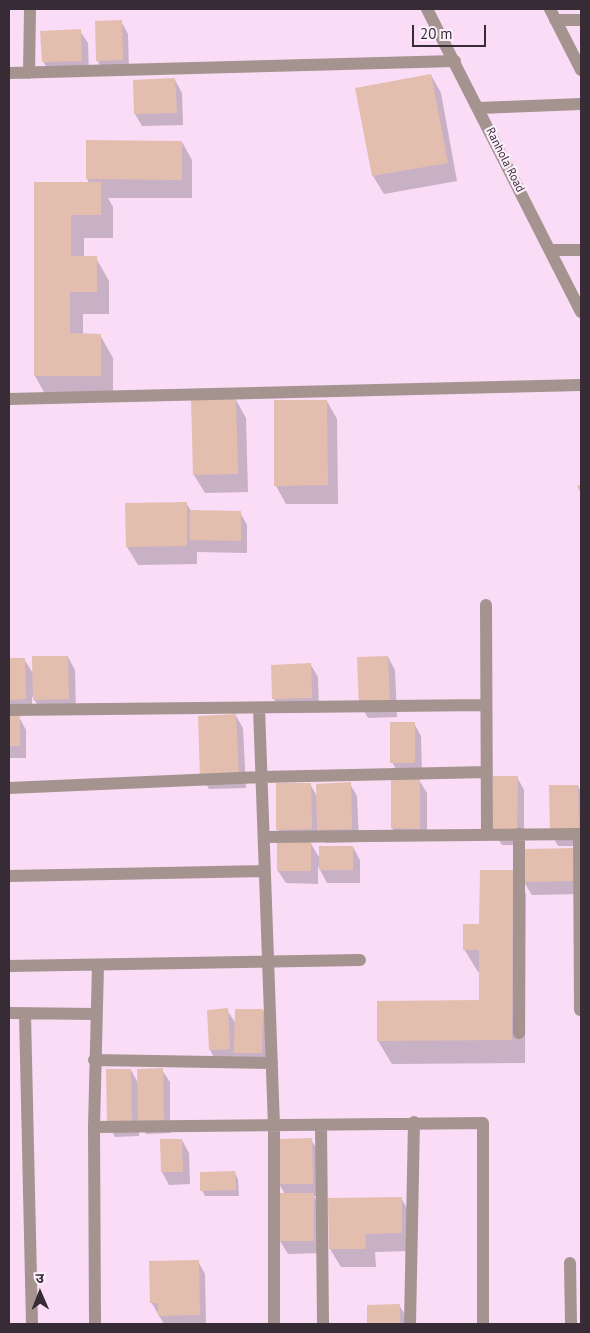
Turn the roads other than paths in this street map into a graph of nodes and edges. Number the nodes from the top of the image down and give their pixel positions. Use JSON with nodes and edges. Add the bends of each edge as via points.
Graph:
{"nodes":[{"id":1,"x":30,"y":9,"type":"edge"},
{"id":2,"x":427,"y":9,"type":"edge"},
{"id":3,"x":553,"y":14,"type":"edge"},
{"id":4,"x":581,"y":20,"type":"edge"},
{"id":5,"x":455,"y":61,"type":"junction"},
{"id":6,"x":581,"y":70,"type":"edge"},
{"id":7,"x":9,"y":73,"type":"edge"},
{"id":8,"x":29,"y":73,"type":"junction"},
{"id":9,"x":581,"y":104,"type":"edge"},
{"id":10,"x":479,"y":108,"type":"junction"},
{"id":11,"x":550,"y":250,"type":"junction"},
{"id":12,"x":581,"y":250,"type":"edge"},
{"id":13,"x":581,"y":312,"type":"edge"},
{"id":14,"x":581,"y":385,"type":"edge"},
{"id":15,"x":9,"y":399,"type":"edge"},
{"id":16,"x":486,"y":605,"type":"dead end"},
{"id":17,"x":486,"y":705,"type":"junction"},
{"id":18,"x":258,"y":708,"type":"junction"},
{"id":19,"x":9,"y":710,"type":"edge"},
{"id":20,"x":487,"y":772,"type":"junction"},
{"id":21,"x":262,"y":777,"type":"junction"},
{"id":22,"x":9,"y":788,"type":"edge"},
{"id":23,"x":487,"y":834,"type":"junction"},
{"id":24,"x":519,"y":834,"type":"junction"},
{"id":25,"x":580,"y":834,"type":"edge"},
{"id":26,"x":264,"y":837,"type":"junction"},
{"id":27,"x":265,"y":871,"type":"junction"},
{"id":28,"x":9,"y":876,"type":"edge"},
{"id":29,"x":360,"y":960,"type":"dead end"},
{"id":30,"x":268,"y":962,"type":"junction"},
{"id":31,"x":9,"y":966,"type":"edge"},
{"id":32,"x":98,"y":966,"type":"junction"},
{"id":33,"x":580,"y":1010,"type":"edge"},
{"id":34,"x":9,"y":1013,"type":"edge"},
{"id":35,"x":25,"y":1014,"type":"junction"},
{"id":36,"x":96,"y":1014,"type":"junction"},
{"id":37,"x":519,"y":1033,"type":"dead end"},
{"id":38,"x":94,"y":1060,"type":"junction"},
{"id":39,"x":272,"y":1063,"type":"junction"},
{"id":40,"x":414,"y":1122,"type":"junction"},
{"id":41,"x":321,"y":1125,"type":"junction"},
{"id":42,"x":274,"y":1126,"type":"junction"},
{"id":43,"x":94,"y":1127,"type":"junction"},
{"id":44,"x":570,"y":1263,"type":"dead end"},
{"id":45,"x":32,"y":1324,"type":"edge"},
{"id":46,"x":95,"y":1324,"type":"edge"},
{"id":47,"x":274,"y":1324,"type":"edge"},
{"id":48,"x":323,"y":1324,"type":"edge"},
{"id":49,"x":410,"y":1324,"type":"edge"},
{"id":50,"x":482,"y":1324,"type":"edge"},
{"id":51,"x":571,"y":1324,"type":"edge"}],
"edges":[{"from":1,"to":8,"type":"street"},
{"from":2,"to":5,"type":"street","name":"Ranhola Road"},
{"from":3,"to":4,"type":"street"},
{"from":3,"to":6,"type":"street"},
{"from":5,"to":8,"type":"street"},
{"from":5,"to":10,"type":"street","name":"Ranhola Road"},
{"from":7,"to":8,"type":"street"},
{"from":9,"to":10,"type":"street"},
{"from":10,"to":11,"type":"street","name":"Ranhola Road"},
{"from":11,"to":12,"type":"street"},
{"from":11,"to":13,"type":"street","name":"Ranhola Road"},
{"from":14,"to":15,"type":"street"},
{"from":16,"to":17,"type":"street"},
{"from":17,"to":18,"type":"street"},
{"from":17,"to":20,"type":"street"},
{"from":18,"to":19,"type":"street"},
{"from":18,"to":21,"type":"street"},
{"from":20,"to":21,"type":"street"},
{"from":20,"to":23,"type":"street"},
{"from":21,"to":22,"type":"street"},
{"from":21,"to":26,"type":"street"},
{"from":23,"to":24,"type":"street"},
{"from":23,"to":26,"type":"street"},
{"from":24,"to":25,"type":"street"},
{"from":24,"to":37,"type":"street"},
{"from":25,"to":33,"type":"street"},
{"from":26,"to":27,"type":"street"},
{"from":27,"to":28,"type":"street"},
{"from":27,"to":30,"type":"street"},
{"from":29,"to":30,"type":"street"},
{"from":30,"to":32,"type":"street"},
{"from":30,"to":39,"type":"street"},
{"from":31,"to":32,"type":"street"},
{"from":32,"to":36,"type":"street"},
{"from":34,"to":35,"type":"street"},
{"from":35,"to":36,"type":"street"},
{"from":35,"to":45,"type":"street"},
{"from":36,"to":38,"type":"street"},
{"from":38,"to":39,"type":"street"},
{"from":38,"to":43,"type":"street"},
{"from":39,"to":42,"type":"street"},
{"from":40,"to":41,"type":"street"},
{"from":40,"to":49,"type":"street"},
{"from":40,"to":50,"type":"street","via":[[483,1123]]},
{"from":41,"to":42,"type":"street"},
{"from":41,"to":48,"type":"street"},
{"from":42,"to":43,"type":"street"},
{"from":42,"to":47,"type":"street"},
{"from":43,"to":46,"type":"street"},
{"from":44,"to":51,"type":"street"}]}
